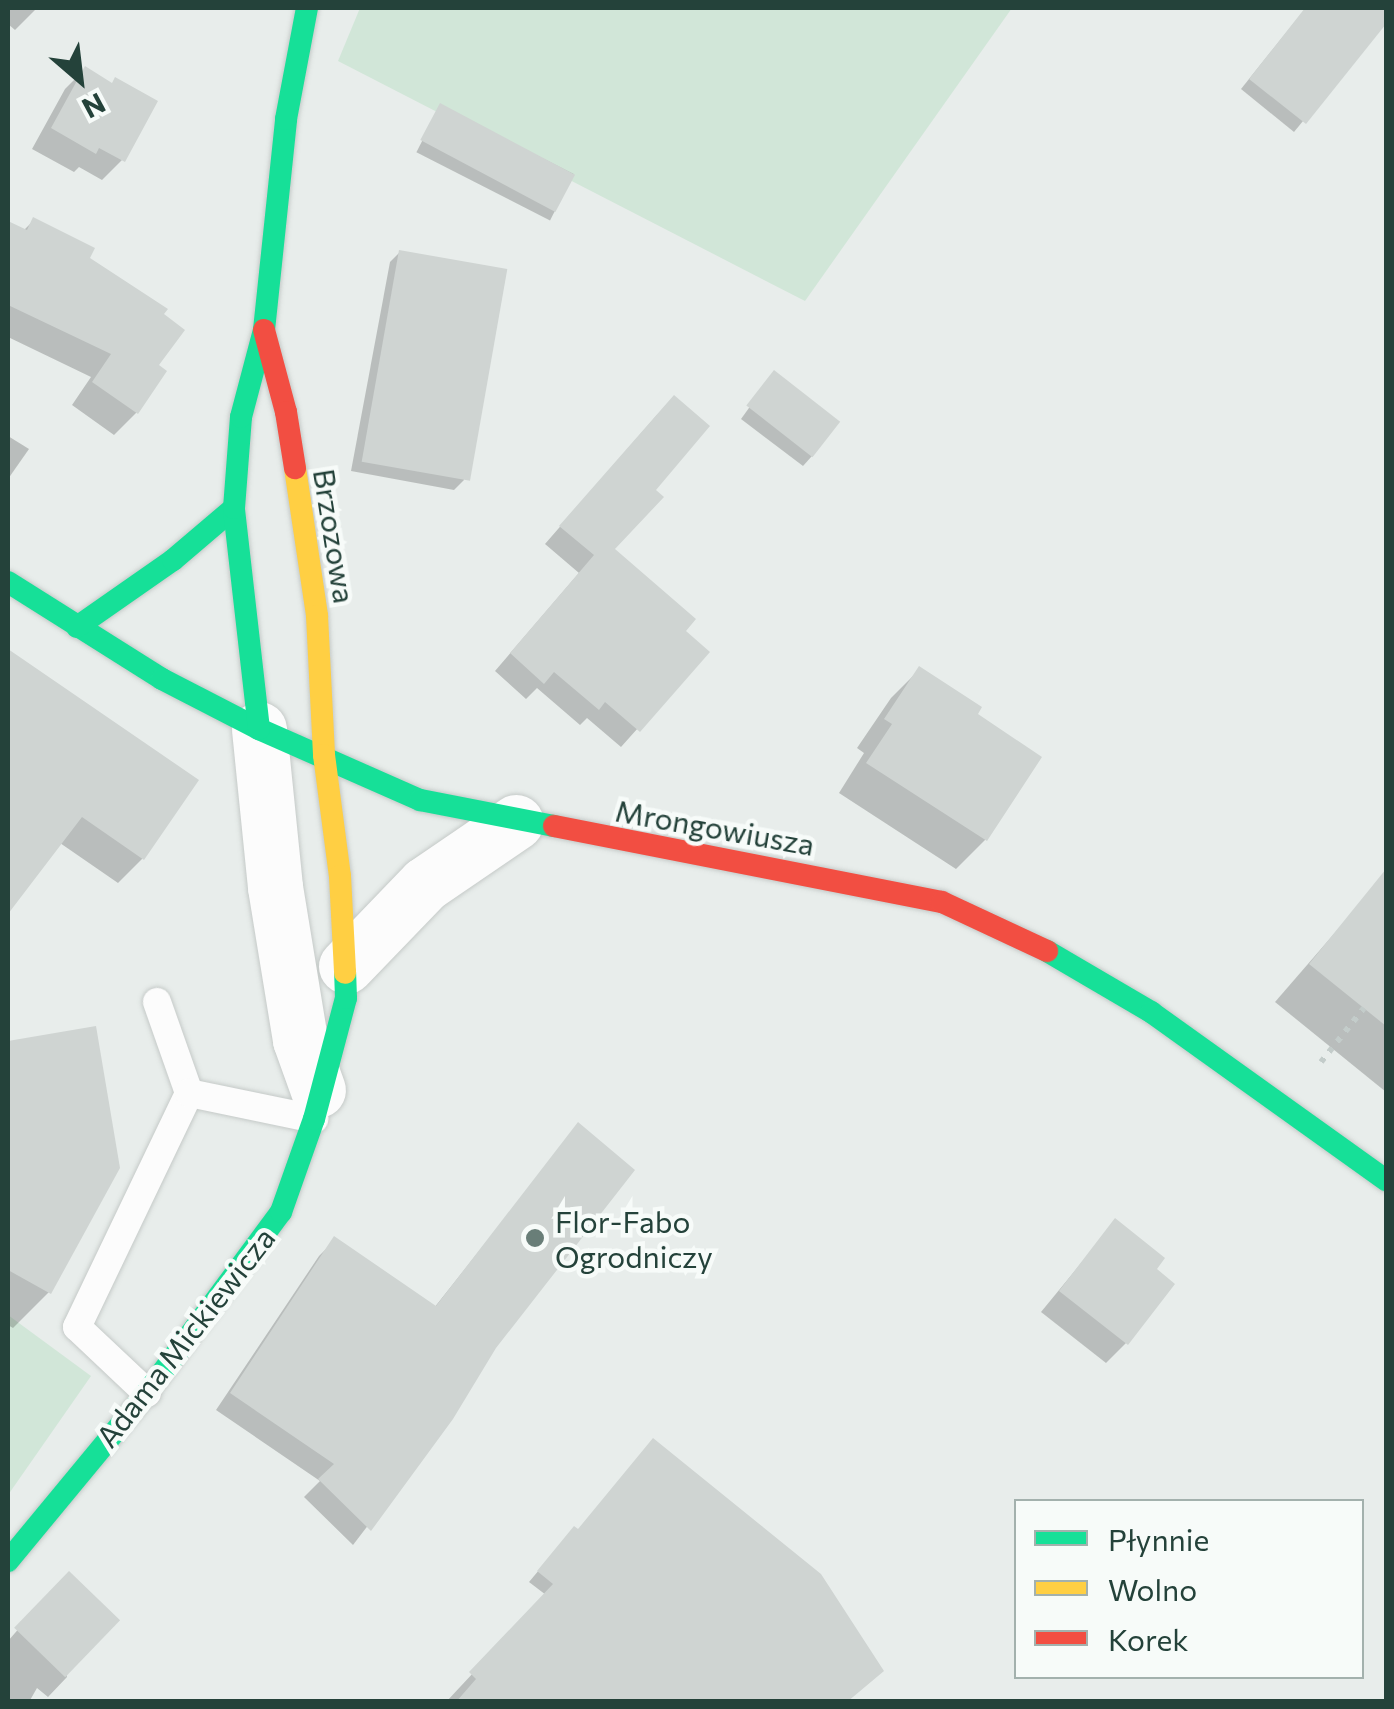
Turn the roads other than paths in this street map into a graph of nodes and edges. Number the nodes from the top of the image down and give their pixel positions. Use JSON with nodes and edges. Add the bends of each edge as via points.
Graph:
{"nodes":[{"id":1,"x":307,"y":8,"type":"edge"},
{"id":2,"x":264,"y":330,"type":"junction"},
{"id":3,"x":234,"y":508,"type":"junction"},
{"id":4,"x":8,"y":582,"type":"edge"},
{"id":5,"x":77,"y":627,"type":"junction"},
{"id":6,"x":259,"y":729,"type":"junction"},
{"id":7,"x":324,"y":755,"type":"junction"},
{"id":8,"x":516,"y":822,"type":"junction"},
{"id":9,"x":346,"y":966,"type":"junction"},
{"id":10,"x":157,"y":1002,"type":"dead end"},
{"id":11,"x":189,"y":1093,"type":"junction"},
{"id":12,"x":316,"y":1105,"type":"junction"},
{"id":13,"x":1386,"y":1180,"type":"edge"},
{"id":14,"x":147,"y":1393,"type":"junction"},
{"id":15,"x":8,"y":1560,"type":"edge"}],
"edges":[{"from":1,"to":2,"type":"street","name":"Brzozowa","via":[[286,119]]},
{"from":2,"to":3,"type":"street","name":"Brzozowa","via":[[242,417]]},
{"from":2,"to":7,"type":"street","name":"Brzozowa","via":[[286,412],[317,616]]},
{"from":3,"to":5,"type":"street"},
{"from":3,"to":6,"type":"street","name":"Brzozowa"},
{"from":4,"to":5,"type":"street","name":"Mrongowiusza"},
{"from":5,"to":6,"type":"street","name":"Mrongowiusza"},
{"from":6,"to":7,"type":"street","name":"Mrongowiusza"},
{"from":6,"to":12,"type":"street","via":[[274,887]]},
{"from":7,"to":8,"type":"street","name":"Mrongowiusza","via":[[420,800]]},
{"from":7,"to":9,"type":"street","name":"Adama Mickiewicza"},
{"from":8,"to":9,"type":"street","via":[[425,884]]},
{"from":8,"to":13,"type":"street","name":"Mrongowiusza","via":[[942,902],[1045,950],[1151,1012]]},
{"from":9,"to":12,"type":"street","name":"Adama Mickiewicza","via":[[340,1028]]},
{"from":10,"to":11,"type":"lane"},
{"from":11,"to":12,"type":"lane"},
{"from":11,"to":14,"type":"lane","via":[[77,1327]]},
{"from":12,"to":14,"type":"street","name":"Adama Mickiewicza","via":[[281,1212]]},
{"from":14,"to":15,"type":"street","name":"Adama Mickiewicza"}]}
